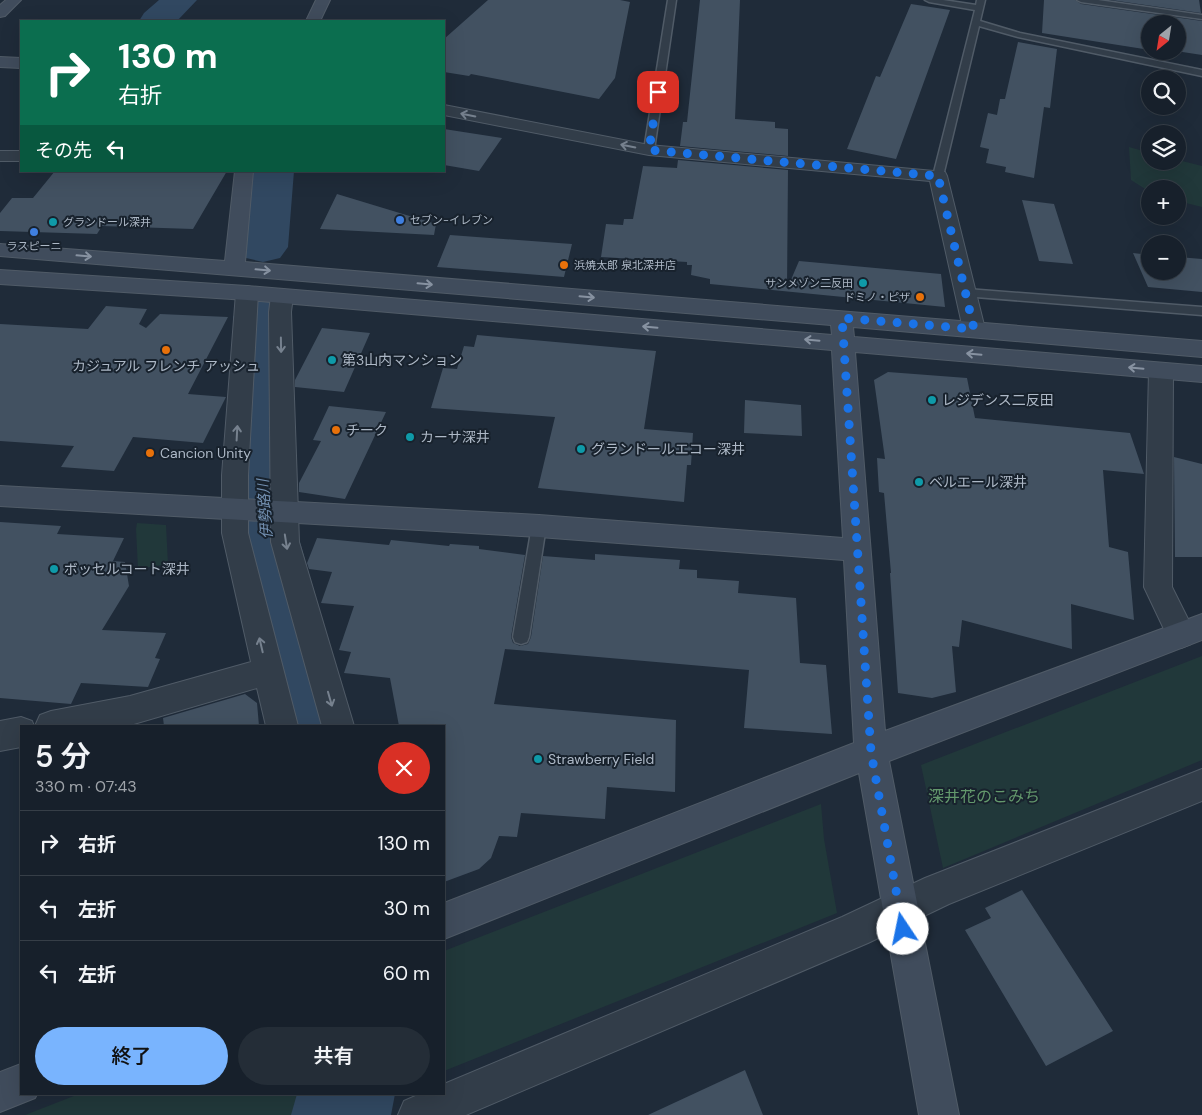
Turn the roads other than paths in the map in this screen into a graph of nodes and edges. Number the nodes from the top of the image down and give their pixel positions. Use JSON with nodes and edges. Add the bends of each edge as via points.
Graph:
{"nodes":[{"id":1,"x":14,"y":0,"type":"edge"},
{"id":2,"x":323,"y":0,"type":"edge"},
{"id":3,"x":672,"y":0,"type":"edge"},
{"id":4,"x":929,"y":0,"type":"edge"},
{"id":5,"x":1081,"y":0,"type":"edge"},
{"id":6,"x":980,"y":4,"type":"edge"},
{"id":7,"x":0,"y":13,"type":"edge"},
{"id":8,"x":1202,"y":17,"type":"edge"},
{"id":9,"x":313,"y":20,"type":"edge"},
{"id":10,"x":975,"y":22,"type":"junction"},
{"id":11,"x":0,"y":62,"type":"edge"},
{"id":12,"x":20,"y":63,"type":"edge"},
{"id":13,"x":1202,"y":73,"type":"edge"},
{"id":14,"x":445,"y":110,"type":"edge"},
{"id":15,"x":649,"y":150,"type":"junction"},
{"id":16,"x":0,"y":156,"type":"edge"},
{"id":17,"x":20,"y":156,"type":"edge"},
{"id":18,"x":244,"y":172,"type":"edge"},
{"id":19,"x":938,"y":176,"type":"junction"},
{"id":20,"x":0,"y":250,"type":"edge"},
{"id":21,"x":234,"y":268,"type":"junction"},
{"id":22,"x":0,"y":277,"type":"edge"},
{"id":23,"x":246,"y":293,"type":"junction"},
{"id":24,"x":967,"y":293,"type":"junction"},
{"id":25,"x":282,"y":296,"type":"junction"},
{"id":26,"x":1202,"y":311,"type":"edge"},
{"id":27,"x":974,"y":329,"type":"junction"},
{"id":28,"x":843,"y":331,"type":"junction"},
{"id":29,"x":1202,"y":348,"type":"edge"},
{"id":30,"x":1161,"y":370,"type":"junction"},
{"id":31,"x":1202,"y":374,"type":"edge"},
{"id":32,"x":0,"y":496,"type":"edge"},
{"id":33,"x":239,"y":510,"type":"junction"},
{"id":34,"x":279,"y":511,"type":"junction"},
{"id":35,"x":539,"y":526,"type":"junction"},
{"id":36,"x":858,"y":550,"type":"junction"},
{"id":37,"x":1191,"y":631,"type":"edge"},
{"id":38,"x":521,"y":637,"type":"dead end"},
{"id":39,"x":267,"y":671,"type":"junction"},
{"id":40,"x":57,"y":725,"type":"edge"},
{"id":41,"x":282,"y":725,"type":"edge"},
{"id":42,"x":338,"y":725,"type":"edge"},
{"id":43,"x":20,"y":732,"type":"edge"},
{"id":44,"x":0,"y":736,"type":"edge"},
{"id":45,"x":871,"y":752,"type":"junction"},
{"id":46,"x":1202,"y":785,"type":"edge"},
{"id":47,"x":899,"y":910,"type":"junction"},
{"id":48,"x":445,"y":921,"type":"edge"},
{"id":49,"x":20,"y":1084,"type":"edge"},
{"id":50,"x":0,"y":1092,"type":"edge"},
{"id":51,"x":418,"y":1115,"type":"edge"},
{"id":52,"x":939,"y":1115,"type":"edge"}],
"edges":[{"from":1,"to":7,"type":"street"},
{"from":2,"to":9,"type":"street"},
{"from":3,"to":15,"type":"lane"},
{"from":4,"to":6,"type":"lane"},
{"from":5,"to":8,"type":"lane"},
{"from":6,"to":10,"type":"lane"},
{"from":10,"to":13,"type":"lane","via":[[1018,35]]},
{"from":10,"to":19,"type":"lane"},
{"from":11,"to":12,"type":"street"},
{"from":15,"to":14,"type":"street","one_way":true},
{"from":15,"to":19,"type":"street"},
{"from":16,"to":17,"type":"street"},
{"from":18,"to":21,"type":"street"},
{"from":19,"to":24,"type":"street"},
{"from":20,"to":21,"type":"street","one_way":true},
{"from":21,"to":28,"type":"street","one_way":true},
{"from":22,"to":23,"type":"street"},
{"from":23,"to":25,"type":"street"},
{"from":33,"to":23,"type":"street","one_way":true},
{"from":24,"to":26,"type":"lane"},
{"from":24,"to":27,"type":"street"},
{"from":28,"to":25,"type":"street","one_way":true},
{"from":25,"to":34,"type":"street","one_way":true},
{"from":27,"to":28,"type":"street"},
{"from":27,"to":29,"type":"street"},
{"from":30,"to":28,"type":"street","one_way":true},
{"from":28,"to":36,"type":"street"},
{"from":30,"to":31,"type":"street"},
{"from":30,"to":37,"type":"street","via":[[1158,586]]},
{"from":32,"to":33,"type":"street"},
{"from":33,"to":34,"type":"street"},
{"from":39,"to":33,"type":"street","one_way":true,"via":[[235,533]]},
{"from":34,"to":35,"type":"street"},
{"from":34,"to":42,"type":"street","one_way":true},
{"from":35,"to":36,"type":"street"},
{"from":35,"to":38,"type":"lane"},
{"from":36,"to":45,"type":"street"},
{"from":37,"to":45,"type":"street"},
{"from":39,"to":40,"type":"street","via":[[130,712]]},
{"from":39,"to":41,"type":"street"},
{"from":43,"to":44,"type":"street"},
{"from":45,"to":47,"type":"street"},
{"from":45,"to":48,"type":"street"},
{"from":46,"to":47,"type":"street"},
{"from":47,"to":51,"type":"street"},
{"from":47,"to":52,"type":"street"},
{"from":49,"to":50,"type":"street"}]}
